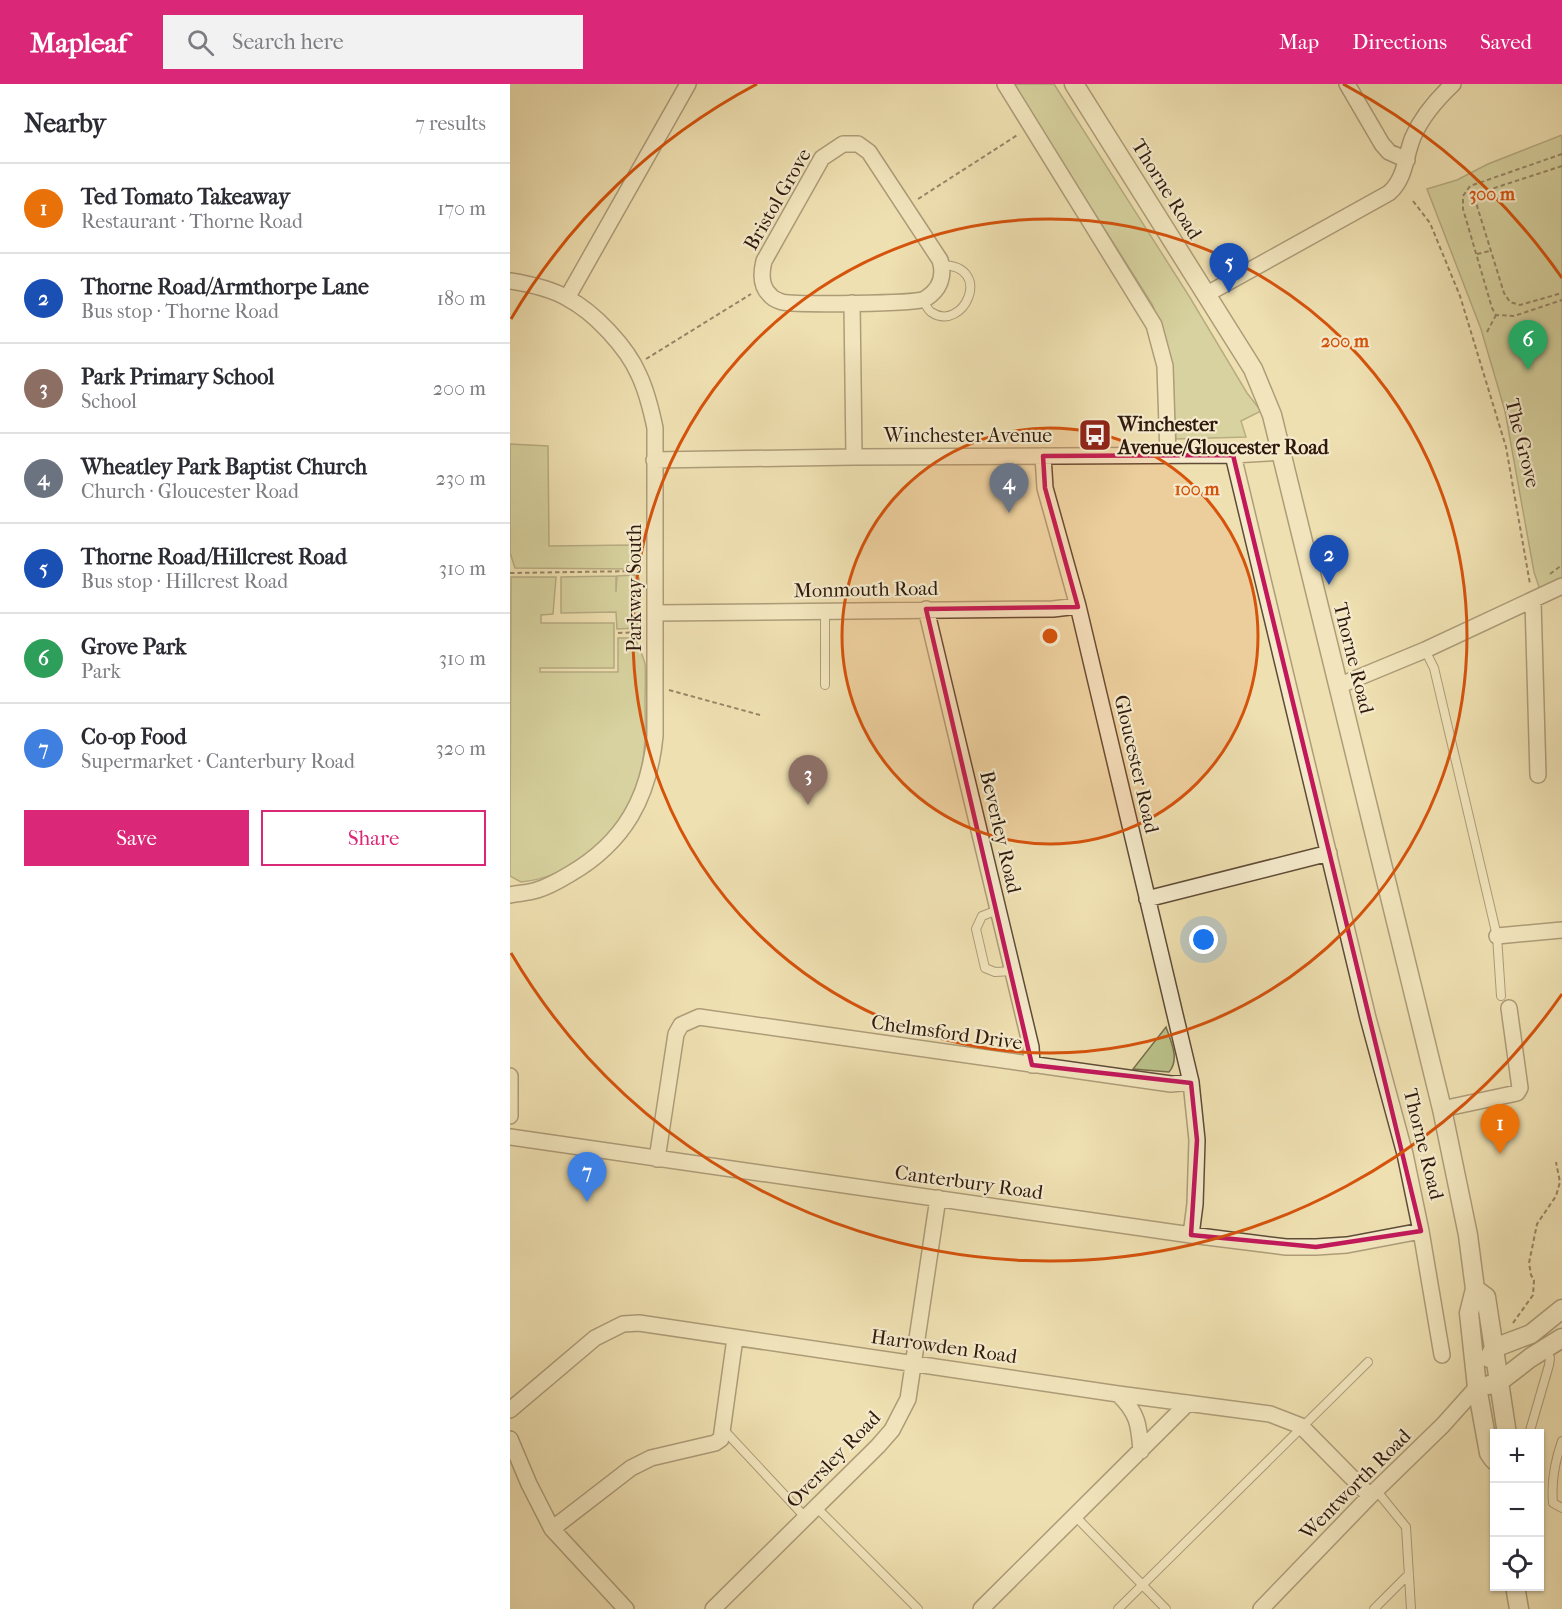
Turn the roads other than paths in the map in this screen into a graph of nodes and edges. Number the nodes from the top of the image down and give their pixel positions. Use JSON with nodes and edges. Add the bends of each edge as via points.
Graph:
{"nodes":[{"id":1,"x":688,"y":84,"type":"edge"},
{"id":2,"x":1005,"y":84,"type":"edge"},
{"id":3,"x":1074,"y":84,"type":"edge"},
{"id":4,"x":1347,"y":84,"type":"edge"},
{"id":5,"x":1453,"y":84,"type":"edge"},
{"id":6,"x":1407,"y":160,"type":"junction"},
{"id":7,"x":942,"y":265,"type":"junction"},
{"id":8,"x":510,"y":281,"type":"edge"},
{"id":9,"x":1207,"y":294,"type":"junction"},
{"id":10,"x":567,"y":298,"type":"junction"},
{"id":11,"x":922,"y":300,"type":"junction"},
{"id":12,"x":852,"y":303,"type":"junction"},
{"id":13,"x":1282,"y":452,"type":"junction"},
{"id":14,"x":1233,"y":455,"type":"junction"},
{"id":15,"x":1043,"y":456,"type":"junction"},
{"id":16,"x":1168,"y":456,"type":"junction"},
{"id":17,"x":854,"y":457,"type":"junction"},
{"id":18,"x":654,"y":460,"type":"junction"},
{"id":19,"x":1562,"y":586,"type":"edge"},
{"id":20,"x":1533,"y":601,"type":"junction"},
{"id":21,"x":1078,"y":606,"type":"junction"},
{"id":22,"x":926,"y":609,"type":"junction"},
{"id":23,"x":825,"y":610,"type":"junction"},
{"id":24,"x":655,"y":613,"type":"junction"},
{"id":25,"x":1425,"y":650,"type":"junction"},
{"id":26,"x":825,"y":685,"type":"dead end"},
{"id":27,"x":1338,"y":686,"type":"junction"},
{"id":28,"x":1538,"y":775,"type":"dead end"},
{"id":29,"x":1329,"y":853,"type":"junction"},
{"id":30,"x":510,"y":895,"type":"edge"},
{"id":31,"x":1147,"y":899,"type":"junction"},
{"id":32,"x":998,"y":910,"type":"junction"},
{"id":33,"x":1562,"y":930,"type":"edge"},
{"id":34,"x":1497,"y":936,"type":"junction"},
{"id":35,"x":1013,"y":971,"type":"junction"},
{"id":36,"x":1505,"y":1002,"type":"joint"},
{"id":37,"x":1032,"y":1065,"type":"junction"},
{"id":38,"x":510,"y":1076,"type":"edge"},
{"id":39,"x":1191,"y":1082,"type":"junction"},
{"id":40,"x":511,"y":1100,"type":"edge"},
{"id":41,"x":1442,"y":1109,"type":"junction"},
{"id":42,"x":510,"y":1116,"type":"edge"},
{"id":43,"x":510,"y":1137,"type":"edge"},
{"id":44,"x":657,"y":1159,"type":"junction"},
{"id":45,"x":938,"y":1198,"type":"junction"},
{"id":46,"x":1421,"y":1231,"type":"junction"},
{"id":47,"x":1191,"y":1235,"type":"junction"},
{"id":48,"x":1475,"y":1289,"type":"junction"},
{"id":49,"x":1562,"y":1309,"type":"edge"},
{"id":50,"x":735,"y":1338,"type":"junction"},
{"id":51,"x":1562,"y":1338,"type":"edge"},
{"id":52,"x":1494,"y":1348,"type":"junction"},
{"id":53,"x":1546,"y":1349,"type":"junction"},
{"id":54,"x":1442,"y":1355,"type":"dead end"},
{"id":55,"x":1368,"y":1362,"type":"dead end"},
{"id":56,"x":915,"y":1363,"type":"junction"},
{"id":57,"x":1499,"y":1382,"type":"junction"},
{"id":58,"x":1477,"y":1387,"type":"junction"},
{"id":59,"x":1118,"y":1394,"type":"junction"},
{"id":60,"x":1188,"y":1403,"type":"junction"},
{"id":61,"x":510,"y":1410,"type":"edge"},
{"id":62,"x":1301,"y":1426,"type":"junction"},
{"id":63,"x":723,"y":1429,"type":"junction"},
{"id":64,"x":1506,"y":1429,"type":"edge"},
{"id":65,"x":1531,"y":1429,"type":"edge"},
{"id":66,"x":510,"y":1439,"type":"edge"},
{"id":67,"x":1562,"y":1441,"type":"edge"},
{"id":68,"x":1141,"y":1451,"type":"junction"},
{"id":69,"x":1490,"y":1454,"type":"edge"},
{"id":70,"x":1373,"y":1493,"type":"junction"},
{"id":71,"x":1562,"y":1508,"type":"edge"},
{"id":72,"x":811,"y":1512,"type":"junction"},
{"id":73,"x":1075,"y":1516,"type":"junction"},
{"id":74,"x":552,"y":1529,"type":"junction"},
{"id":75,"x":1409,"y":1574,"type":"junction"},
{"id":76,"x":1143,"y":1584,"type":"junction"},
{"id":77,"x":1516,"y":1591,"type":"edge"},
{"id":78,"x":627,"y":1609,"type":"edge"},
{"id":79,"x":713,"y":1609,"type":"edge"},
{"id":80,"x":918,"y":1609,"type":"edge"},
{"id":81,"x":981,"y":1609,"type":"edge"},
{"id":82,"x":1118,"y":1609,"type":"edge"},
{"id":83,"x":1166,"y":1609,"type":"edge"},
{"id":84,"x":1261,"y":1609,"type":"edge"},
{"id":85,"x":1374,"y":1609,"type":"edge"},
{"id":86,"x":1411,"y":1609,"type":"edge"},
{"id":87,"x":1518,"y":1609,"type":"edge"}],
"edges":[{"from":1,"to":10,"type":"street"},
{"from":2,"to":16,"type":"street","via":[[1154,325],[1165,366]]},
{"from":3,"to":9,"type":"street","name":"Thorne Road"},
{"from":4,"to":6,"type":"street","via":[[1382,144]]},
{"from":5,"to":6,"type":"street","via":[[1423,119]]},
{"from":6,"to":9,"type":"street","via":[[1396,187],[1389,193]]},
{"from":7,"to":11,"type":"street","via":[[941,281]]},
{"from":7,"to":11,"type":"lane","via":[[951,265],[964,273],[971,288],[966,304],[957,313],[945,315],[932,312]]},
{"from":7,"to":12,"type":"street","name":"Bristol Grove","via":[[869,152],[858,144],[843,144],[822,158],[760,273],[769,295],[781,302]]},
{"from":8,"to":10,"type":"street","name":"Parkway South"},
{"from":9,"to":13,"type":"street","name":"Thorne Road","via":[[1263,390]]},
{"from":10,"to":18,"type":"street","name":"Parkway South","via":[[604,327],[635,366],[655,428]]},
{"from":11,"to":12,"type":"street"},
{"from":12,"to":17,"type":"street"},
{"from":13,"to":14,"type":"street","name":"Winchester Avenue"},
{"from":13,"to":27,"type":"street","name":"Thorne Road"},
{"from":14,"to":16,"type":"street","name":"Winchester Avenue"},
{"from":14,"to":29,"type":"street","name":"Thorne Road"},
{"from":15,"to":16,"type":"street","name":"Winchester Avenue"},
{"from":15,"to":17,"type":"street","name":"Winchester Avenue"},
{"from":15,"to":21,"type":"street","name":"Gloucester Road","via":[[1045,488]]},
{"from":17,"to":18,"type":"street","name":"Winchester Avenue"},
{"from":18,"to":24,"type":"street","name":"Parkway South"},
{"from":19,"to":20,"type":"street"},
{"from":20,"to":25,"type":"street"},
{"from":20,"to":28,"type":"street"},
{"from":21,"to":22,"type":"street","name":"Monmouth Road"},
{"from":21,"to":31,"type":"street","name":"Gloucester Road"},
{"from":22,"to":23,"type":"street","name":"Monmouth Road"},
{"from":22,"to":32,"type":"street","name":"Beverley Road"},
{"from":23,"to":24,"type":"street","name":"Monmouth Road"},
{"from":23,"to":26,"type":"lane"},
{"from":24,"to":30,"type":"street","name":"Parkway South","via":[[653,759],[638,806],[604,851],[583,867],[539,890]]},
{"from":25,"to":27,"type":"street"},
{"from":25,"to":34,"type":"lane","via":[[1434,668]]},
{"from":27,"to":41,"type":"street","name":"Thorne Road"},
{"from":29,"to":31,"type":"street"},
{"from":29,"to":46,"type":"street","name":"Thorne Road"},
{"from":31,"to":39,"type":"street","name":"Gloucester Road"},
{"from":32,"to":35,"type":"street","name":"Beverley Road"},
{"from":32,"to":35,"type":"lane","via":[[982,916],[976,929],[985,968]]},
{"from":33,"to":34,"type":"street"},
{"from":34,"to":36,"type":"lane"},
{"from":35,"to":37,"type":"street","name":"Beverley Road"},
{"from":36,"to":41,"type":"street","via":[[1520,1088],[1517,1093]]},
{"from":37,"to":39,"type":"street","name":"Chelmsford Drive","via":[[1171,1084]]},
{"from":37,"to":44,"type":"street","name":"Chelmsford Drive","via":[[699,1017],[681,1025],[676,1034]]},
{"from":38,"to":40,"type":"street"},
{"from":39,"to":47,"type":"street","via":[[1197,1140]]},
{"from":40,"to":42,"type":"street"},
{"from":41,"to":48,"type":"street","name":"Thorne Road"},
{"from":43,"to":44,"type":"street","name":"Canterbury Road"},
{"from":44,"to":45,"type":"street","name":"Canterbury Road"},
{"from":45,"to":47,"type":"street","name":"Canterbury Road"},
{"from":45,"to":56,"type":"street","name":"Oversley Road"},
{"from":46,"to":47,"type":"street","name":"Canterbury Road","via":[[1316,1247]]},
{"from":46,"to":54,"type":"street","name":"Thorne Road"},
{"from":48,"to":52,"type":"street","name":"Thorne Road","via":[[1486,1297]]},
{"from":48,"to":58,"type":"street","name":"Thorne Road","via":[[1468,1313]]},
{"from":49,"to":52,"type":"street","via":[[1531,1334]]},
{"from":50,"to":56,"type":"street","name":"Harrowden Road"},
{"from":50,"to":61,"type":"street","name":"Harrowden Road","via":[[623,1324],[595,1338]]},
{"from":50,"to":63,"type":"street"},
{"from":51,"to":53,"type":"street"},
{"from":52,"to":57,"type":"street","name":"Thorne Road"},
{"from":52,"to":58,"type":"street"},
{"from":53,"to":57,"type":"street"},
{"from":53,"to":65,"type":"lane","via":[[1550,1365]]},
{"from":55,"to":62,"type":"lane"},
{"from":56,"to":59,"type":"street","name":"Harrowden Road"},
{"from":56,"to":72,"type":"street","name":"Oversley Road","via":[[908,1399],[892,1430]]},
{"from":57,"to":58,"type":"street"},
{"from":57,"to":64,"type":"street","name":"Thorne Road"},
{"from":58,"to":69,"type":"street","name":"Thorne Road"},
{"from":58,"to":70,"type":"street","name":"Wentworth Road"},
{"from":59,"to":60,"type":"street","name":"Harrowden Road"},
{"from":59,"to":68,"type":"street","via":[[1135,1415]]},
{"from":60,"to":62,"type":"street","name":"Harrowden Road","via":[[1270,1414]]},
{"from":60,"to":68,"type":"street"},
{"from":62,"to":70,"type":"street","name":"Harrowden Road"},
{"from":62,"to":76,"type":"lane"},
{"from":63,"to":72,"type":"lane"},
{"from":63,"to":74,"type":"street","via":[[715,1443],[651,1458],[631,1468]]},
{"from":66,"to":74,"type":"street"},
{"from":67,"to":71,"type":"lane","via":[[1552,1490],[1553,1503]]},
{"from":68,"to":73,"type":"street"},
{"from":70,"to":75,"type":"lane","via":[[1406,1527]]},
{"from":70,"to":84,"type":"street","name":"Wentworth Road"},
{"from":72,"to":79,"type":"street","name":"Oversley Road"},
{"from":72,"to":80,"type":"lane"},
{"from":73,"to":76,"type":"lane"},
{"from":73,"to":81,"type":"street"},
{"from":74,"to":78,"type":"street"},
{"from":75,"to":85,"type":"lane"},
{"from":75,"to":86,"type":"lane"},
{"from":76,"to":82,"type":"lane"},
{"from":76,"to":83,"type":"lane"},
{"from":77,"to":87,"type":"street"}]}
